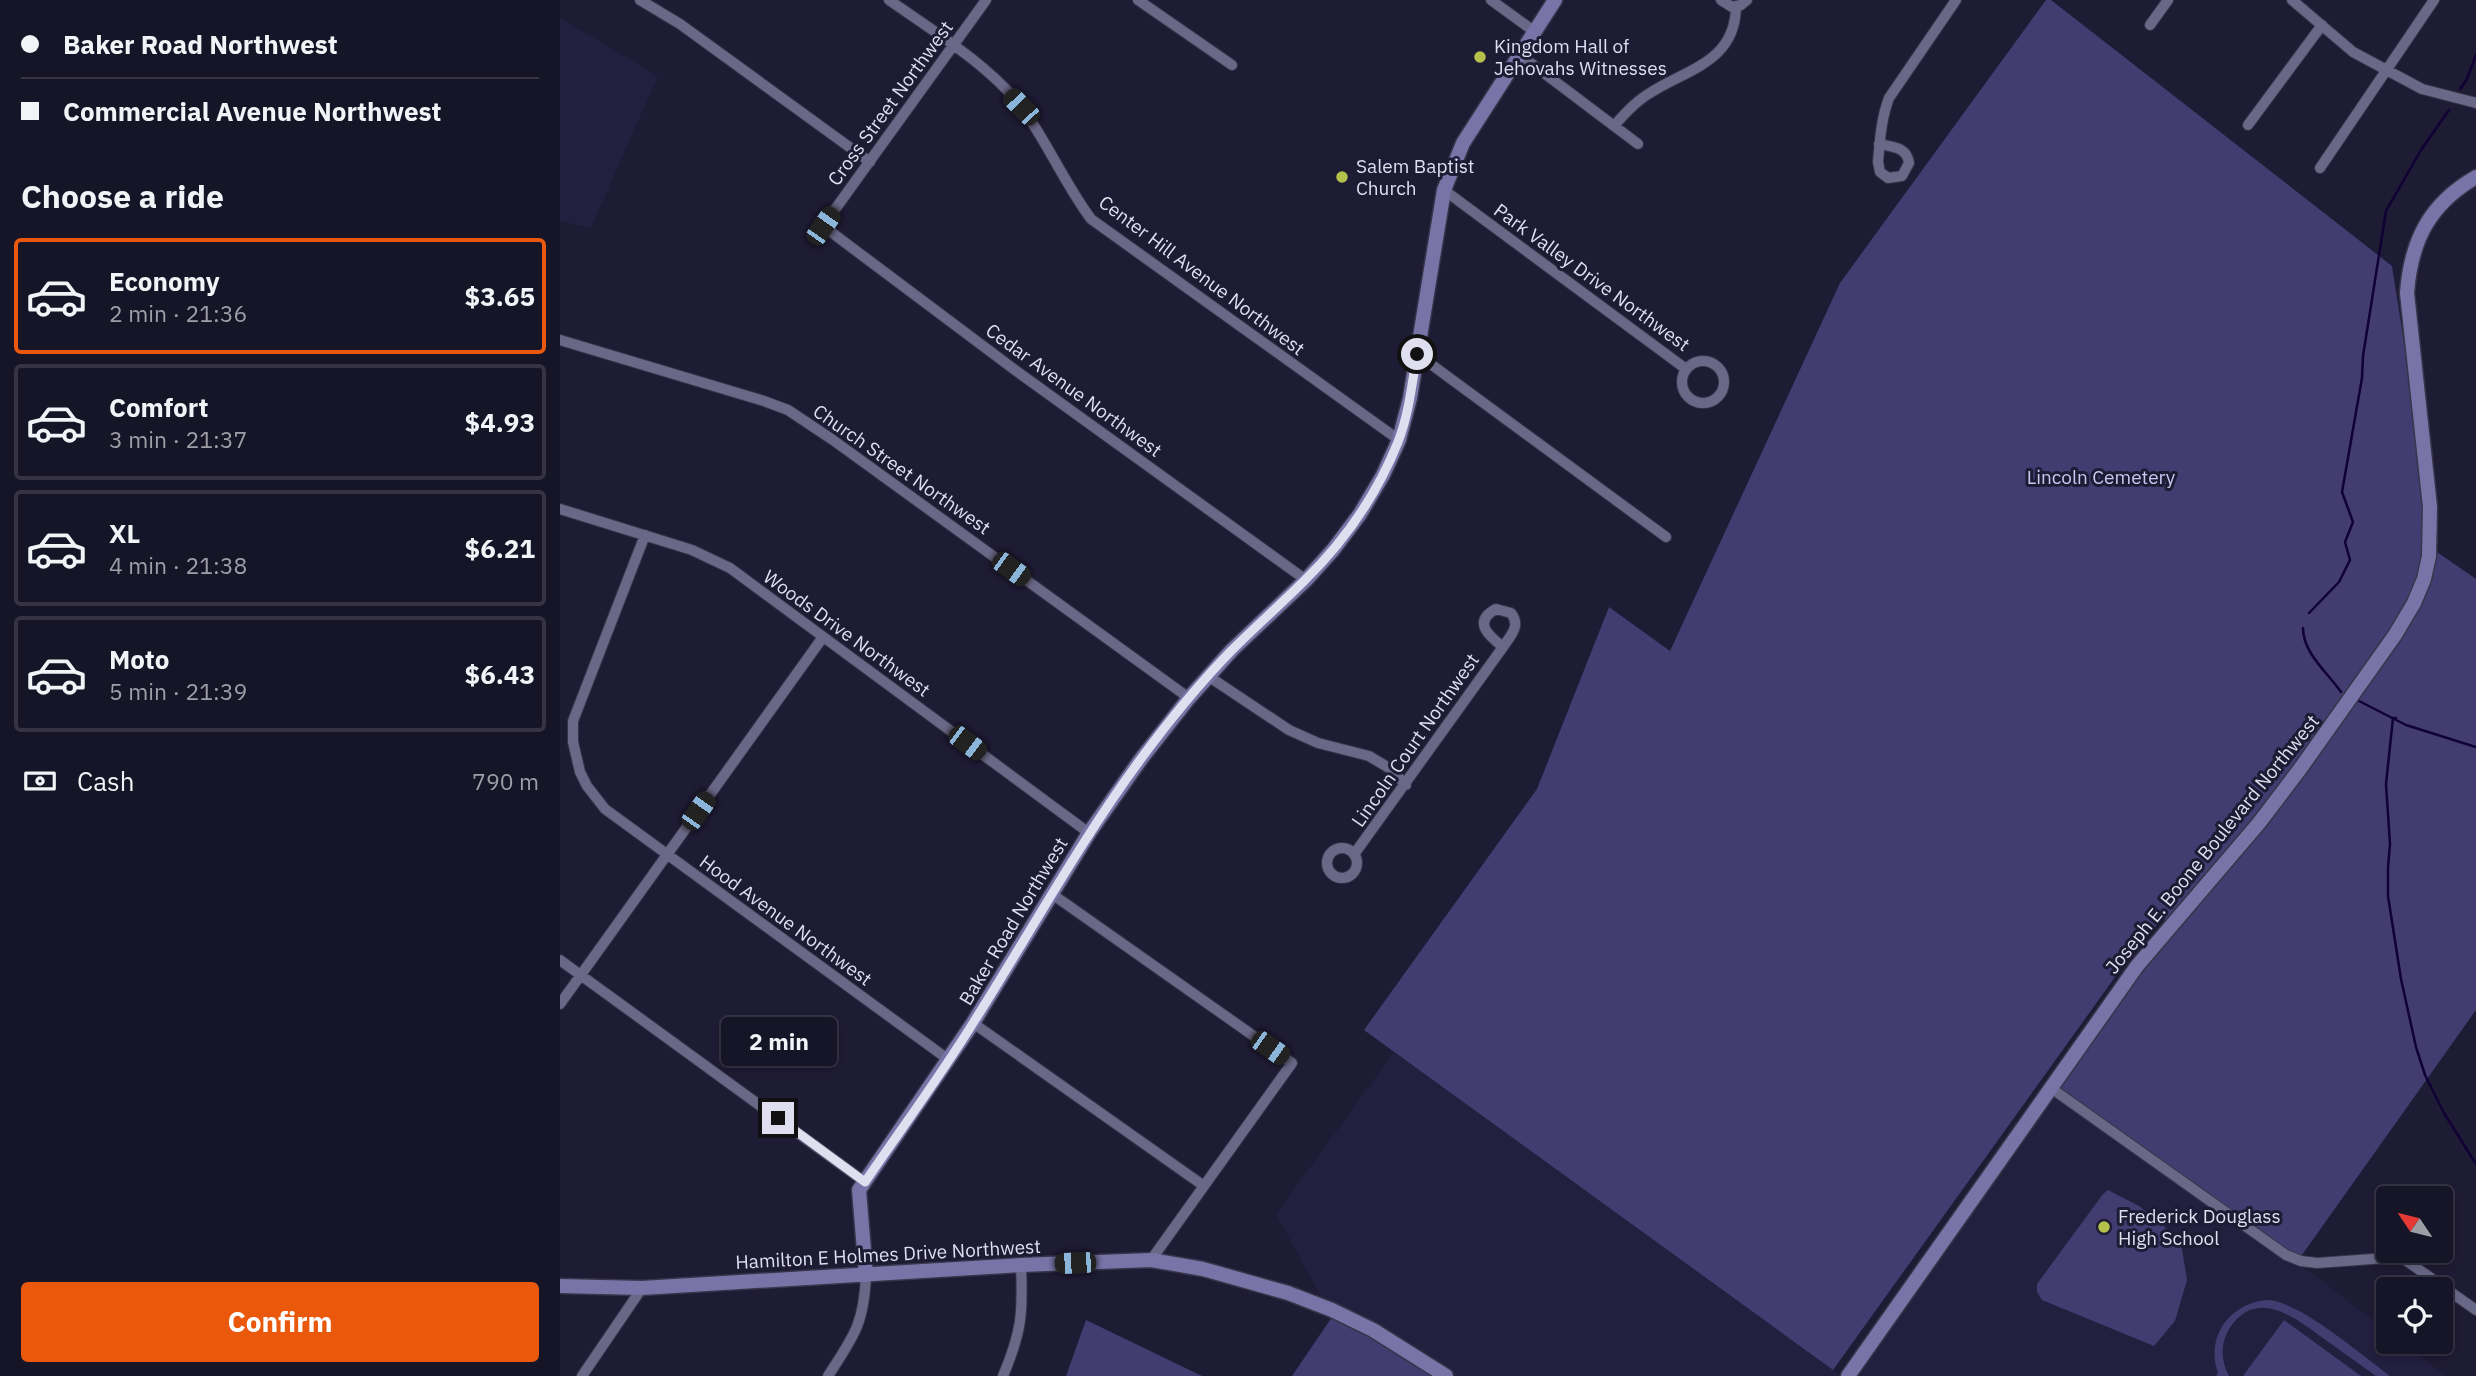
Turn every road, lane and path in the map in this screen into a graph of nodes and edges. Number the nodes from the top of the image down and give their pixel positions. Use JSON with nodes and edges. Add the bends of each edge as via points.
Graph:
{"nodes":[{"id":1,"x":640,"y":0,"type":"edge"},
{"id":2,"x":889,"y":0,"type":"edge"},
{"id":3,"x":986,"y":0,"type":"edge"},
{"id":4,"x":1139,"y":0,"type":"edge"},
{"id":5,"x":1491,"y":0,"type":"edge"},
{"id":6,"x":1555,"y":0,"type":"edge"},
{"id":7,"x":1721,"y":0,"type":"edge"},
{"id":8,"x":1746,"y":0,"type":"edge"},
{"id":9,"x":1956,"y":0,"type":"edge"},
{"id":10,"x":2168,"y":0,"type":"edge"},
{"id":11,"x":2291,"y":0,"type":"edge"},
{"id":12,"x":2434,"y":0,"type":"edge"},
{"id":13,"x":1736,"y":7,"type":"junction"},
{"id":14,"x":2150,"y":25,"type":"dead end"},
{"id":15,"x":2322,"y":25,"type":"junction"},
{"id":16,"x":1535,"y":32,"type":"junction"},
{"id":17,"x":953,"y":46,"type":"junction"},
{"id":18,"x":1520,"y":55,"type":"junction"},
{"id":19,"x":1232,"y":65,"type":"dead end"},
{"id":20,"x":2386,"y":69,"type":"junction"},
{"id":21,"x":2476,"y":103,"type":"edge"},
{"id":22,"x":2248,"y":125,"type":"dead end"},
{"id":23,"x":1614,"y":126,"type":"junction"},
{"id":24,"x":1638,"y":144,"type":"dead end"},
{"id":25,"x":1879,"y":144,"type":"dead end"},
{"id":26,"x":870,"y":162,"type":"junction"},
{"id":27,"x":2320,"y":168,"type":"dead end"},
{"id":28,"x":2476,"y":177,"type":"edge"},
{"id":29,"x":1444,"y":190,"type":"junction"},
{"id":30,"x":823,"y":226,"type":"joint"},
{"id":31,"x":560,"y":340,"type":"edge"},
{"id":32,"x":1417,"y":354,"type":"junction"},
{"id":33,"x":1686,"y":369,"type":"junction"},
{"id":34,"x":1399,"y":440,"type":"junction"},
{"id":35,"x":560,"y":509,"type":"edge"},
{"id":36,"x":645,"y":535,"type":"junction"},
{"id":37,"x":1666,"y":537,"type":"dead end"},
{"id":38,"x":1306,"y":580,"type":"junction"},
{"id":39,"x":823,"y":636,"type":"junction"},
{"id":40,"x":1503,"y":647,"type":"dead end"},
{"id":41,"x":1209,"y":676,"type":"junction"},
{"id":42,"x":1189,"y":698,"type":"junction"},
{"id":43,"x":1406,"y":785,"type":"junction"},
{"id":44,"x":1089,"y":833,"type":"junction"},
{"id":45,"x":1355,"y":853,"type":"dead end"},
{"id":46,"x":667,"y":855,"type":"junction"},
{"id":47,"x":1052,"y":894,"type":"junction"},
{"id":48,"x":560,"y":960,"type":"edge"},
{"id":49,"x":581,"y":975,"type":"junction"},
{"id":50,"x":560,"y":1004,"type":"edge"},
{"id":51,"x":974,"y":1023,"type":"junction"},
{"id":52,"x":949,"y":1059,"type":"junction"},
{"id":53,"x":2051,"y":1088,"type":"junction"},
{"id":54,"x":865,"y":1182,"type":"junction"},
{"id":55,"x":1204,"y":1186,"type":"junction"},
{"id":56,"x":1151,"y":1260,"type":"junction"},
{"id":57,"x":1021,"y":1265,"type":"junction"},
{"id":58,"x":866,"y":1275,"type":"junction"},
{"id":59,"x":560,"y":1286,"type":"edge"},
{"id":60,"x":642,"y":1288,"type":"junction"},
{"id":61,"x":2476,"y":1310,"type":"edge"},
{"id":62,"x":582,"y":1376,"type":"edge"},
{"id":63,"x":828,"y":1376,"type":"edge"},
{"id":64,"x":1003,"y":1376,"type":"edge"},
{"id":65,"x":1446,"y":1376,"type":"edge"},
{"id":66,"x":1848,"y":1376,"type":"edge"}],
"edges":[{"from":1,"to":26,"type":"street"},
{"from":2,"to":17,"type":"street","name":"Center Hill Avenue Northwest"},
{"from":3,"to":17,"type":"street","name":"Cross Street Northwest"},
{"from":4,"to":19,"type":"street"},
{"from":5,"to":16,"type":"street"},
{"from":6,"to":16,"type":"main road","name":"Baker Road Northwest"},
{"from":7,"to":13,"type":"street"},
{"from":8,"to":13,"type":"street"},
{"from":9,"to":25,"type":"street","via":[[1889,98]]},
{"from":10,"to":14,"type":"street"},
{"from":11,"to":15,"type":"street"},
{"from":12,"to":20,"type":"street"},
{"from":13,"to":23,"type":"street","via":[[1732,31],[1713,58],[1647,94]]},
{"from":15,"to":20,"type":"street","via":[[2353,52]]},
{"from":15,"to":22,"type":"street"},
{"from":16,"to":18,"type":"main road","name":"Baker Road Northwest"},
{"from":17,"to":26,"type":"street","name":"Cross Street Northwest"},
{"from":17,"to":34,"type":"street","name":"Center Hill Avenue Northwest","via":[[1021,107],[1091,219]]},
{"from":18,"to":23,"type":"street"},
{"from":18,"to":29,"type":"main road","name":"Baker Road Northwest","via":[[1464,143]]},
{"from":20,"to":21,"type":"street","via":[[2423,89]]},
{"from":20,"to":27,"type":"street"},
{"from":23,"to":24,"type":"street"},
{"from":26,"to":30,"type":"street","name":"Cross Street Northwest"},
{"from":28,"to":53,"type":"main road","name":"Joseph E. Boone Boulevard Northwest","via":[[2433,213],[2419,235],[2410,263],[2407,293],[2430,507],[2429,556],[2414,603],[2300,769],[2137,966]]},
{"from":29,"to":32,"type":"main road","name":"Baker Road Northwest"},
{"from":29,"to":33,"type":"street","name":"Park Valley Drive Northwest"},
{"from":30,"to":38,"type":"street","name":"Cedar Avenue Northwest"},
{"from":31,"to":42,"type":"street","name":"Church Street Northwest","via":[[788,410]]},
{"from":32,"to":34,"type":"main road","name":"Baker Road Northwest"},
{"from":32,"to":37,"type":"street"},
{"from":33,"to":33,"type":"street","via":[[1681,381],[1690,399],[1710,402],[1721,393],[1722,372],[1712,363],[1698,361]]},
{"from":34,"to":38,"type":"main road","name":"Baker Road Northwest","via":[[1360,514]]},
{"from":35,"to":36,"type":"street","name":"Woods Drive Northwest"},
{"from":36,"to":39,"type":"street","name":"Woods Drive Northwest","via":[[730,568]]},
{"from":36,"to":46,"type":"street","name":"Hood Avenue Northwest","via":[[579,703],[573,742],[580,772],[596,799]]},
{"from":38,"to":41,"type":"main road","name":"Baker Road Northwest"},
{"from":39,"to":44,"type":"street","name":"Woods Drive Northwest"},
{"from":39,"to":46,"type":"street"},
{"from":40,"to":43,"type":"street","name":"Lincoln Court Northwest"},
{"from":41,"to":42,"type":"main road","name":"Baker Road Northwest"},
{"from":41,"to":43,"type":"street","via":[[1289,730],[1369,756]]},
{"from":42,"to":44,"type":"main road","name":"Baker Road Northwest"},
{"from":43,"to":45,"type":"street","name":"Lincoln Court Northwest"},
{"from":44,"to":47,"type":"main road","name":"Baker Road Northwest"},
{"from":46,"to":49,"type":"street"},
{"from":46,"to":52,"type":"street","name":"Hood Avenue Northwest"},
{"from":47,"to":51,"type":"main road","name":"Baker Road Northwest"},
{"from":47,"to":55,"type":"street","via":[[1292,1063]]},
{"from":48,"to":49,"type":"street"},
{"from":49,"to":50,"type":"street"},
{"from":49,"to":54,"type":"street"},
{"from":51,"to":52,"type":"main road","name":"Baker Road Northwest"},
{"from":51,"to":55,"type":"street"},
{"from":52,"to":54,"type":"main road","name":"Baker Road Northwest"},
{"from":53,"to":61,"type":"street","via":[[2286,1255],[2317,1263],[2404,1259]]},
{"from":53,"to":66,"type":"main road","name":"Joseph E. Boone Boulevard Northwest"},
{"from":54,"to":58,"type":"main road","name":"Baker Road Northwest","via":[[859,1190]]},
{"from":55,"to":56,"type":"street"},
{"from":56,"to":57,"type":"main road","name":"Hamilton E Holmes Drive Northwest"},
{"from":56,"to":65,"type":"main road","name":"Hamilton E Holmes Drive Northwest","via":[[1224,1274],[1332,1310]]},
{"from":57,"to":58,"type":"main road","name":"Hamilton E Holmes Drive Northwest"},
{"from":57,"to":64,"type":"street","via":[[1020,1329]]},
{"from":58,"to":60,"type":"main road","name":"Hamilton E Holmes Drive Northwest"},
{"from":58,"to":63,"type":"street","name":"Baker Road Northwest","via":[[859,1324]]},
{"from":59,"to":60,"type":"main road","name":"Hamilton E Holmes Drive Northwest"},
{"from":60,"to":62,"type":"street"}]}
